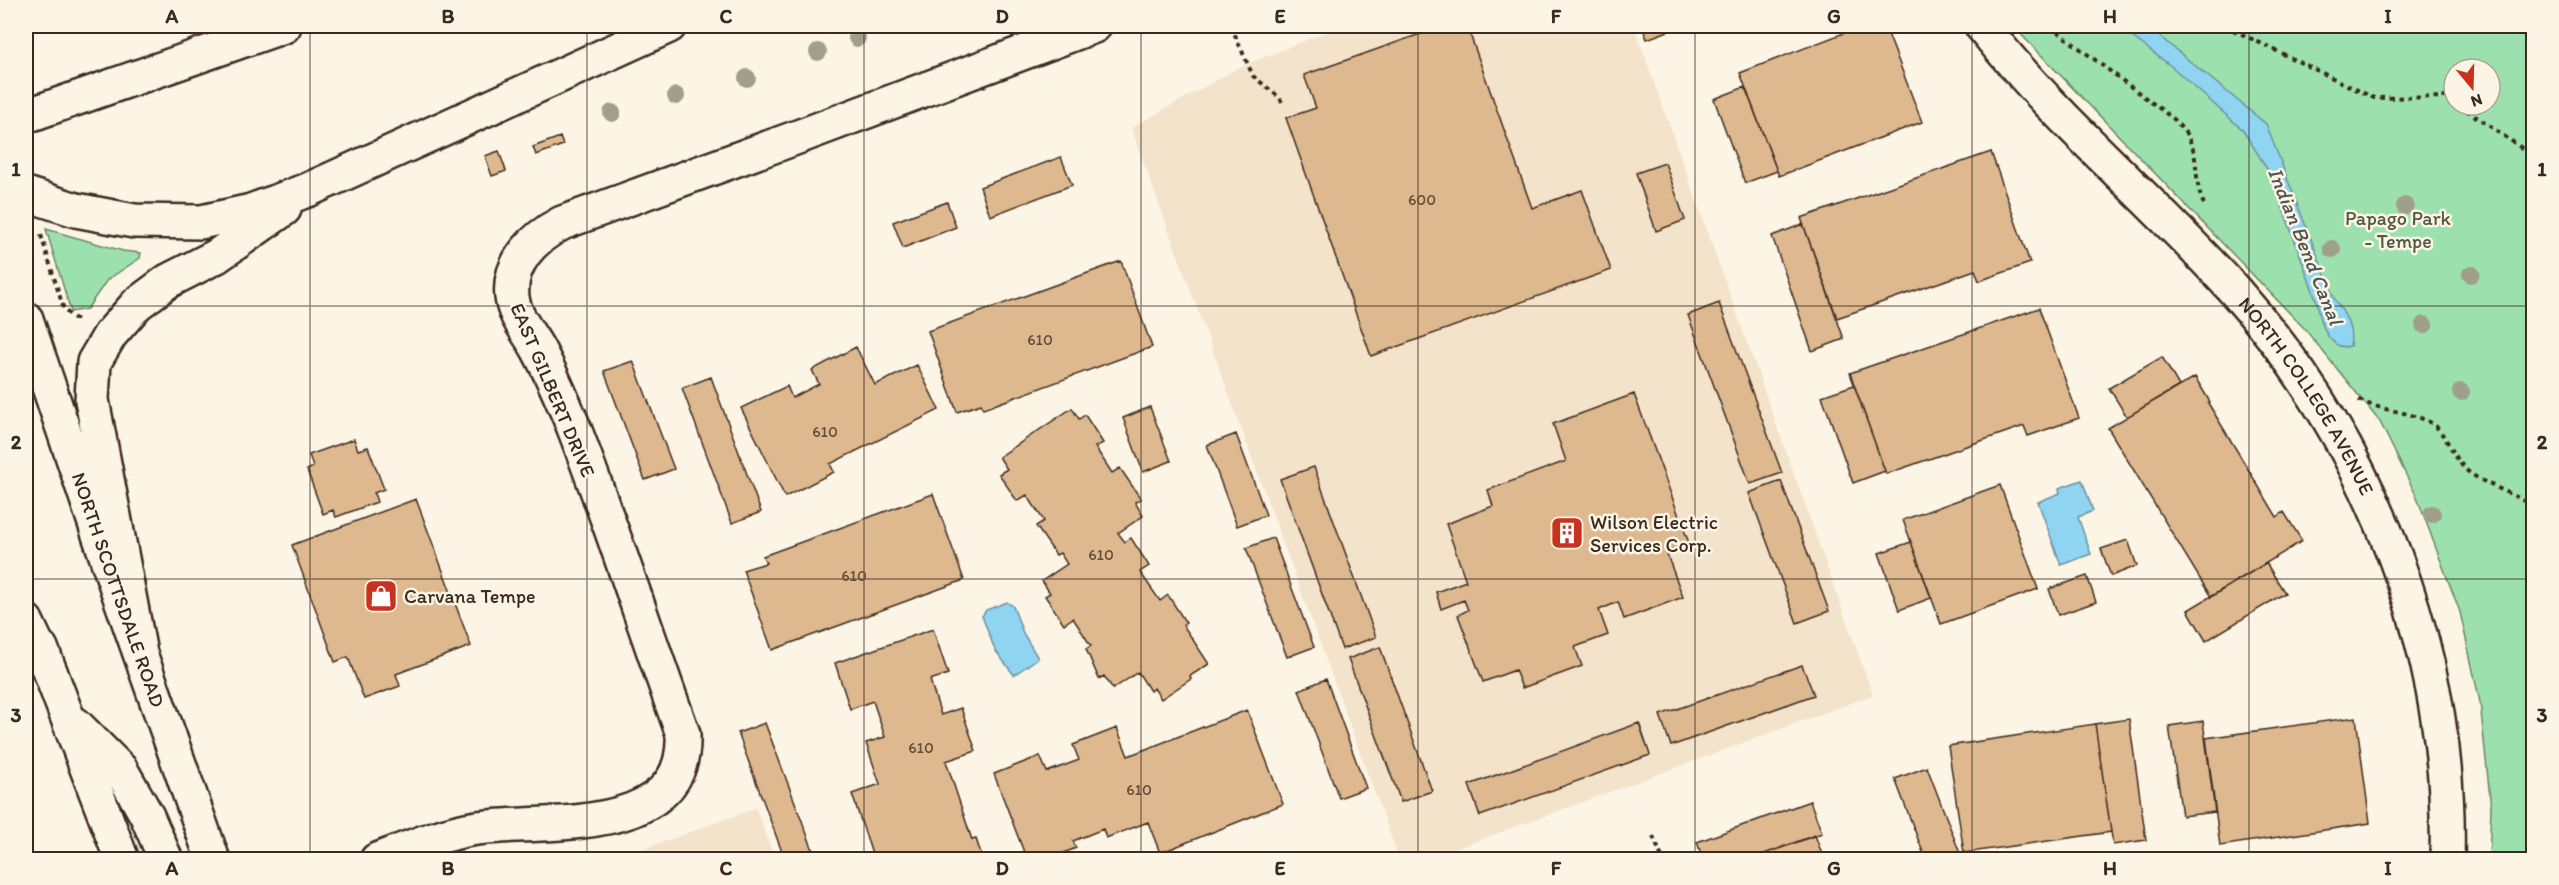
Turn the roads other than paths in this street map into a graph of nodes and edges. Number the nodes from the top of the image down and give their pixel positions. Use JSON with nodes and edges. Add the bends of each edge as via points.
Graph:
{"nodes":[{"id":1,"x":284,"y":26,"type":"edge"},
{"id":2,"x":669,"y":26,"type":"edge"},
{"id":3,"x":1094,"y":26,"type":"edge"},
{"id":4,"x":1982,"y":26,"type":"edge"},
{"id":5,"x":26,"y":116,"type":"edge"},
{"id":6,"x":310,"y":189,"type":"junction"},
{"id":7,"x":26,"y":194,"type":"edge"},
{"id":8,"x":26,"y":319,"type":"edge"},
{"id":9,"x":26,"y":606,"type":"edge"},
{"id":10,"x":26,"y":621,"type":"edge"},
{"id":11,"x":138,"y":648,"type":"junction"},
{"id":12,"x":51,"y":674,"type":"junction"},
{"id":13,"x":65,"y":714,"type":"junction"},
{"id":14,"x":122,"y":860,"type":"edge"},
{"id":15,"x":166,"y":860,"type":"edge"},
{"id":16,"x":213,"y":860,"type":"edge"},
{"id":17,"x":377,"y":860,"type":"edge"},
{"id":18,"x":2447,"y":860,"type":"edge"}],
"edges":[{"from":1,"to":5,"type":"main road"},
{"from":2,"to":6,"type":"main road"},
{"from":3,"to":17,"type":"main road","name":"EAST GILBERT DRIVE","via":[[562,223],[530,244],[515,272],[514,308],[551,374],[574,428],[683,734],[684,748],[680,764],[653,800],[613,817],[475,828]]},
{"from":4,"to":18,"type":"main road","name":"NORTH COLLEGE AVENUE","via":[[2041,95],[2235,291],[2278,343],[2341,438],[2372,500],[2430,666],[2447,791]]},
{"from":6,"to":7,"type":"main road","via":[[251,211],[201,222],[134,220],[76,210]]},
{"from":6,"to":11,"type":"main road","via":[[217,256],[168,281],[136,304],[94,362],[93,400]]},
{"from":8,"to":11,"type":"main road","name":"NORTH SCOTTSDALE ROAD"},
{"from":9,"to":12,"type":"main road"},
{"from":10,"to":12,"type":"main road"},
{"from":11,"to":16,"type":"main road","name":"NORTH SCOTTSDALE ROAD"},
{"from":12,"to":13,"type":"main road"},
{"from":13,"to":14,"type":"main road"},
{"from":13,"to":15,"type":"main road","via":[[121,770]]}]}
